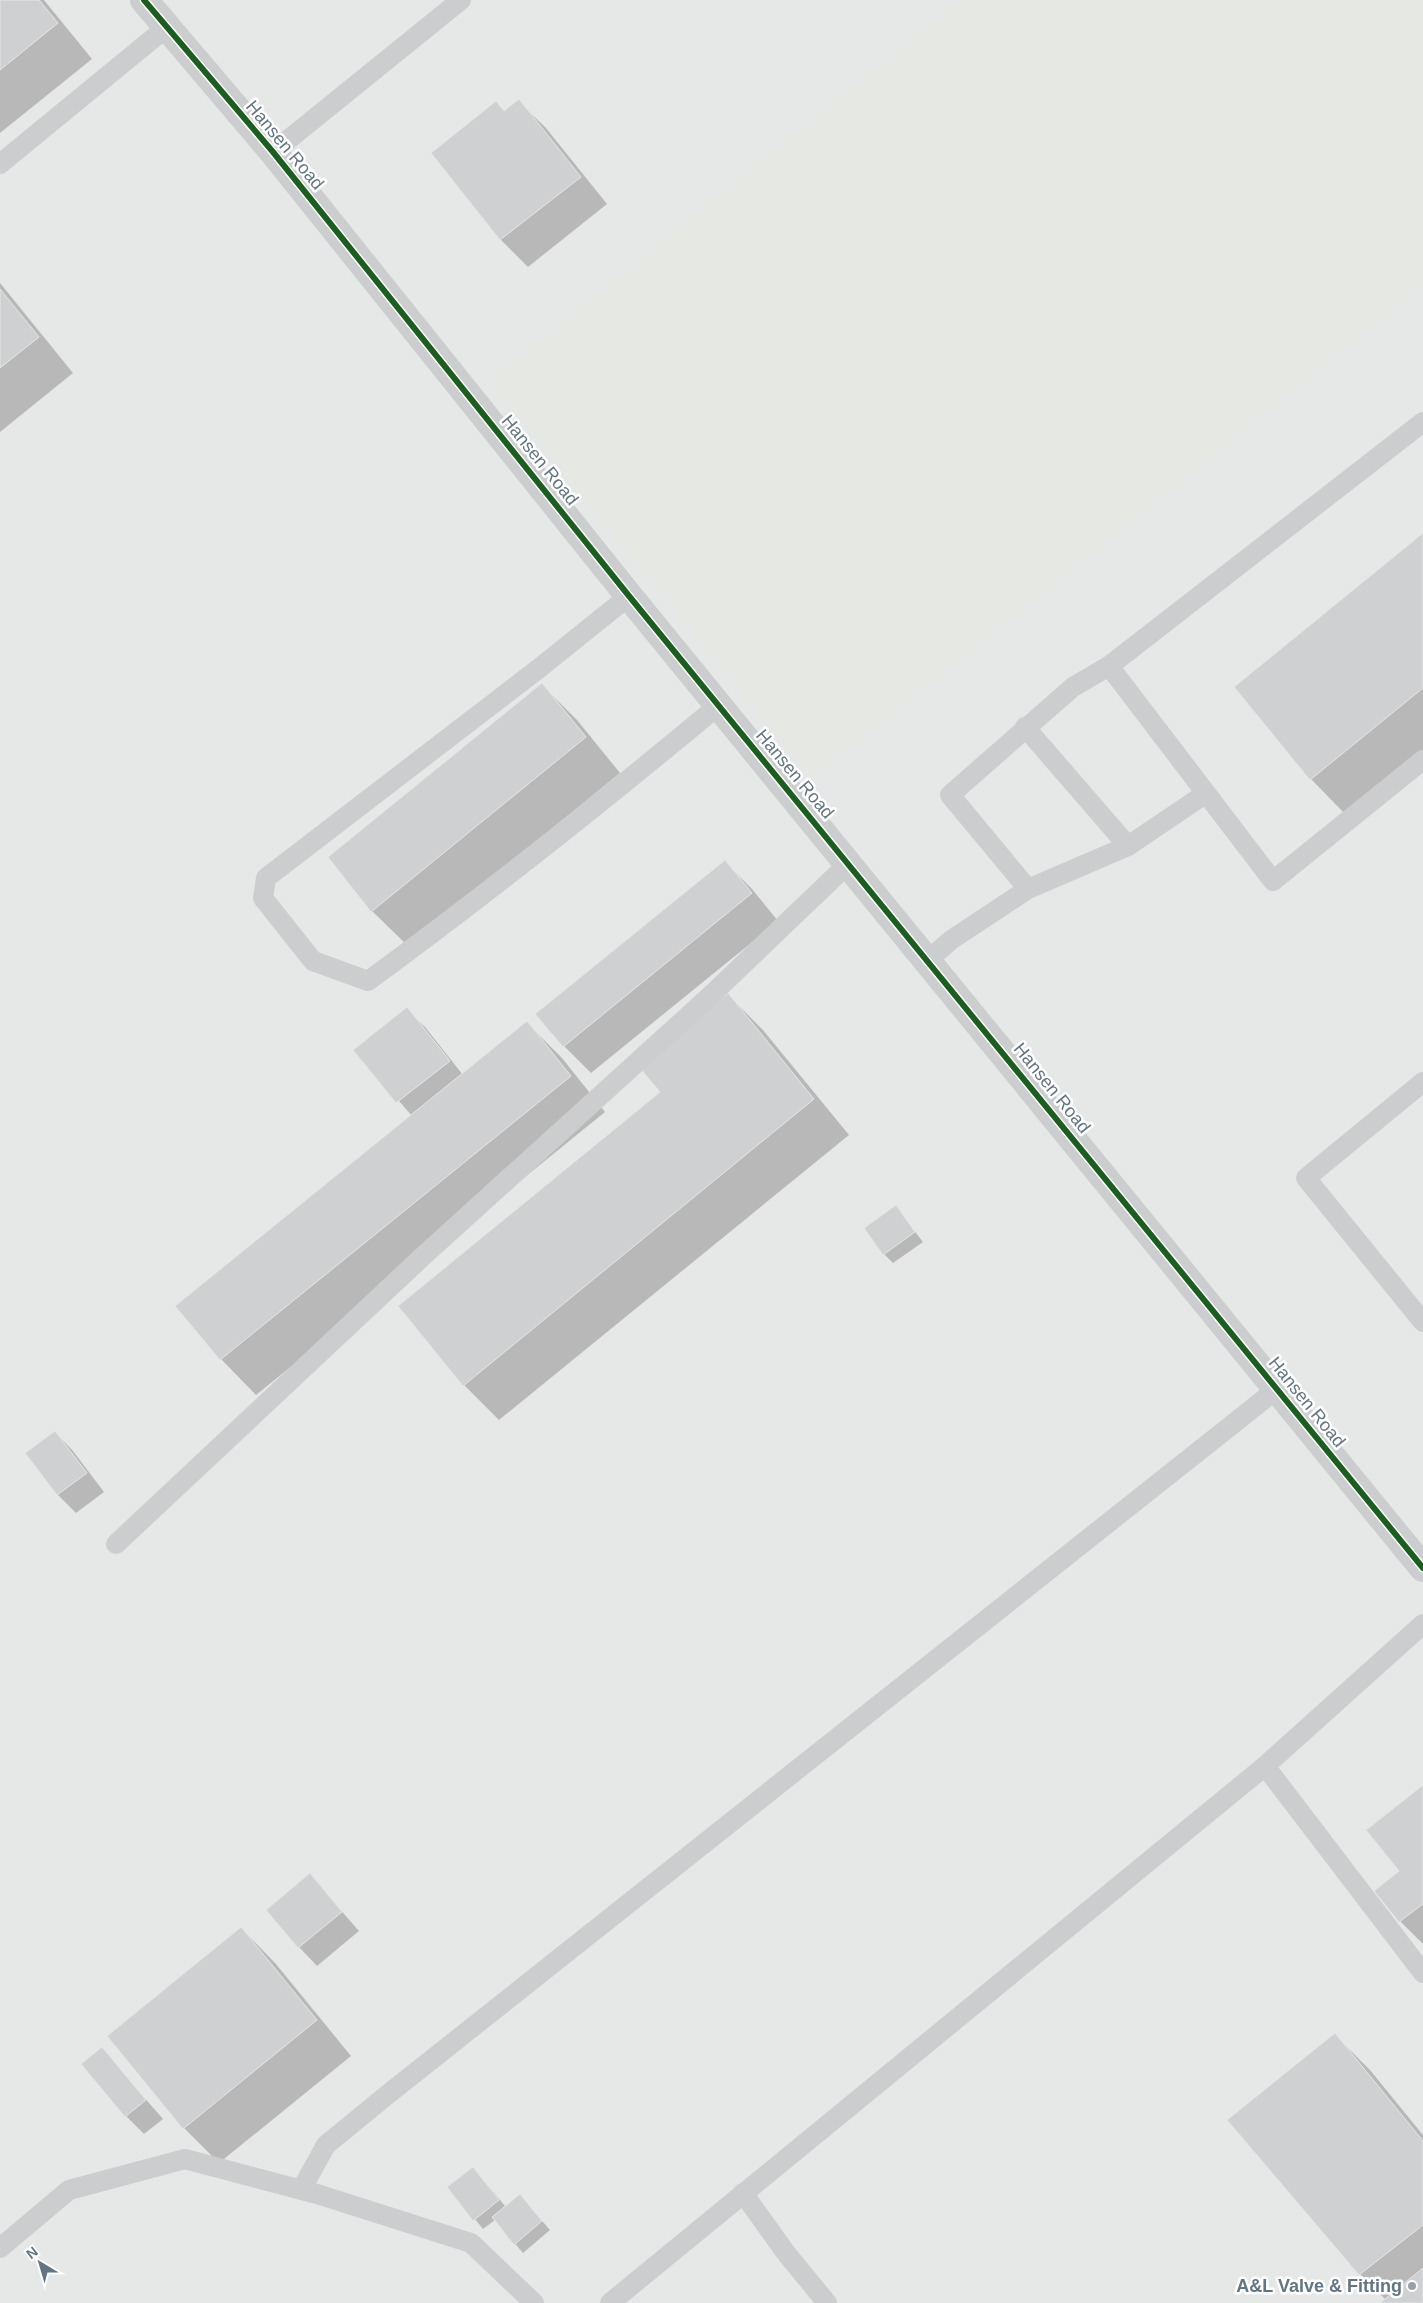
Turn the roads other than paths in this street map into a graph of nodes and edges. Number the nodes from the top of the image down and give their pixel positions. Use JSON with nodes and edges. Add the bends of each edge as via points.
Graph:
{"nodes":[{"id":1,"x":144,"y":0,"type":"edge"},
{"id":2,"x":459,"y":1,"type":"edge"},
{"id":3,"x":167,"y":27,"type":"junction"},
{"id":4,"x":273,"y":152,"type":"junction"},
{"id":5,"x":0,"y":164,"type":"edge"},
{"id":6,"x":1423,"y":422,"type":"edge"},
{"id":7,"x":629,"y":596,"type":"junction"},
{"id":8,"x":1109,"y":666,"type":"junction"},
{"id":9,"x":719,"y":705,"type":"junction"},
{"id":10,"x":1025,"y":727,"type":"junction"},
{"id":11,"x":1423,"y":760,"type":"edge"},
{"id":12,"x":1205,"y":794,"type":"junction"},
{"id":13,"x":1128,"y":846,"type":"junction"},
{"id":14,"x":849,"y":862,"type":"junction"},
{"id":15,"x":1028,"y":889,"type":"junction"},
{"id":16,"x":928,"y":960,"type":"junction"},
{"id":17,"x":1423,"y":1082,"type":"edge"},
{"id":18,"x":1423,"y":1322,"type":"edge"},
{"id":19,"x":1277,"y":1389,"type":"junction"},
{"id":20,"x":116,"y":1544,"type":"dead end"},
{"id":21,"x":1423,"y":1568,"type":"edge"},
{"id":22,"x":1423,"y":1624,"type":"edge"},
{"id":23,"x":1265,"y":1766,"type":"junction"},
{"id":24,"x":1423,"y":1973,"type":"edge"},
{"id":25,"x":301,"y":2190,"type":"junction"},
{"id":26,"x":743,"y":2193,"type":"junction"},
{"id":27,"x":0,"y":2248,"type":"edge"},
{"id":28,"x":534,"y":2303,"type":"edge"},
{"id":29,"x":610,"y":2303,"type":"edge"},
{"id":30,"x":827,"y":2303,"type":"edge"}],
"edges":[{"from":1,"to":3,"type":"street","name":"Hansen Road"},
{"from":2,"to":4,"type":"lane"},
{"from":3,"to":4,"type":"street","name":"Hansen Road"},
{"from":3,"to":5,"type":"lane"},
{"from":4,"to":7,"type":"street","name":"Hansen Road"},
{"from":6,"to":8,"type":"lane"},
{"from":7,"to":9,"type":"street","name":"Hansen Road"},
{"from":7,"to":9,"type":"lane","via":[[266,878],[263,898],[313,961],[368,980],[599,804]]},
{"from":8,"to":10,"type":"lane","via":[[1073,687]]},
{"from":8,"to":12,"type":"lane"},
{"from":9,"to":14,"type":"street","name":"Hansen Road"},
{"from":10,"to":13,"type":"lane"},
{"from":10,"to":15,"type":"lane","via":[[950,795]]},
{"from":11,"to":12,"type":"lane","via":[[1273,881]]},
{"from":12,"to":13,"type":"lane"},
{"from":13,"to":15,"type":"lane"},
{"from":14,"to":16,"type":"street","name":"Hansen Road"},
{"from":14,"to":20,"type":"lane","via":[[709,997],[414,1265]]},
{"from":15,"to":16,"type":"lane","via":[[951,940]]},
{"from":16,"to":19,"type":"street","name":"Hansen Road"},
{"from":17,"to":18,"type":"lane","via":[[1306,1178]]},
{"from":19,"to":21,"type":"street","name":"Hansen Road"},
{"from":19,"to":25,"type":"lane","via":[[326,2145]]},
{"from":22,"to":23,"type":"lane"},
{"from":23,"to":24,"type":"lane"},
{"from":23,"to":26,"type":"lane"},
{"from":25,"to":27,"type":"lane","via":[[185,2159],[69,2190]]},
{"from":25,"to":28,"type":"lane","via":[[471,2244]]},
{"from":26,"to":29,"type":"lane"},
{"from":26,"to":30,"type":"lane"}]}
